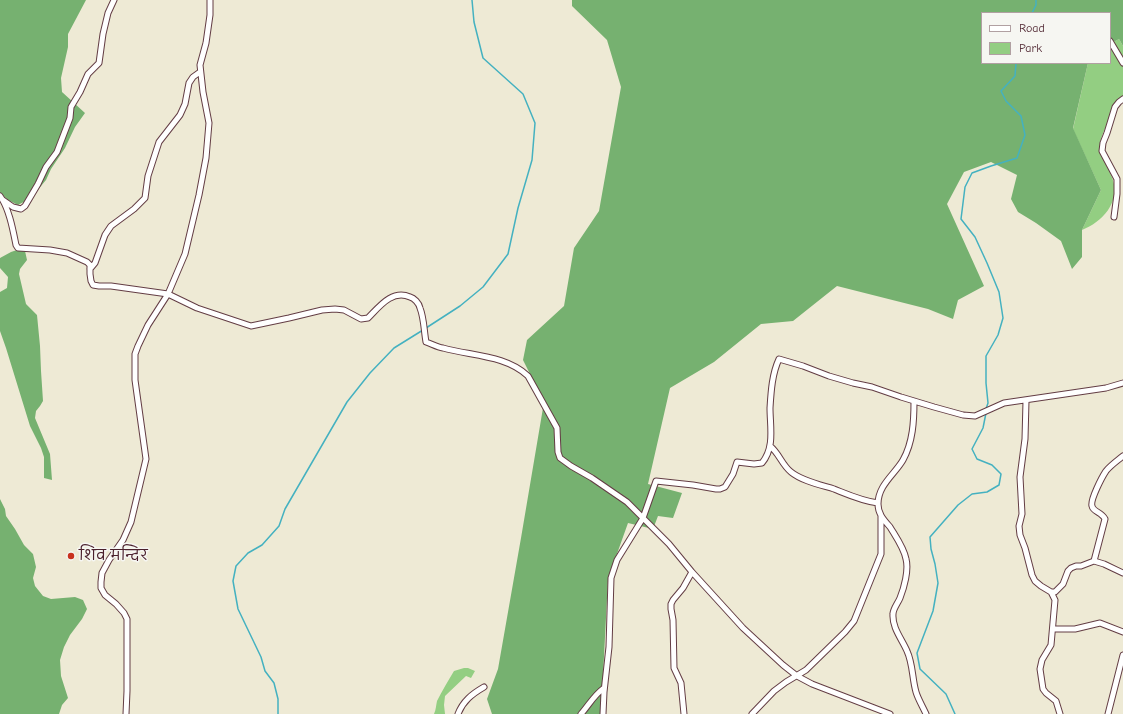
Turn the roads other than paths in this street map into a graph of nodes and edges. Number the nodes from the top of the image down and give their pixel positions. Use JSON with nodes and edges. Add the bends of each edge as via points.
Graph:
{"nodes":[{"id":1,"x":114,"y":0,"type":"edge"},
{"id":2,"x":210,"y":0,"type":"edge"},
{"id":3,"x":1111,"y":43,"type":"edge"},
{"id":4,"x":1123,"y":63,"type":"edge"},
{"id":5,"x":200,"y":72,"type":"junction"},
{"id":6,"x":1123,"y":99,"type":"edge"},
{"id":7,"x":2,"y":198,"type":"edge"},
{"id":8,"x":1114,"y":217,"type":"dead end"},
{"id":9,"x":90,"y":269,"type":"junction"},
{"id":10,"x":168,"y":294,"type":"junction"},
{"id":11,"x":1123,"y":384,"type":"edge"},
{"id":12,"x":914,"y":401,"type":"junction"},
{"id":13,"x":1026,"y":401,"type":"junction"},
{"id":14,"x":770,"y":446,"type":"junction"},
{"id":15,"x":1123,"y":456,"type":"edge"},
{"id":16,"x":878,"y":503,"type":"junction"},
{"id":17,"x":881,"y":516,"type":"junction"},
{"id":18,"x":643,"y":518,"type":"junction"},
{"id":19,"x":1094,"y":561,"type":"junction"},
{"id":20,"x":692,"y":572,"type":"junction"},
{"id":21,"x":1123,"y":572,"type":"edge"},
{"id":22,"x":1051,"y":592,"type":"junction"},
{"id":23,"x":1053,"y":629,"type":"junction"},
{"id":24,"x":1123,"y":632,"type":"edge"},
{"id":25,"x":1123,"y":655,"type":"edge"},
{"id":26,"x":797,"y":676,"type":"junction"},
{"id":27,"x":484,"y":688,"type":"dead end"},
{"id":28,"x":604,"y":688,"type":"junction"},
{"id":29,"x":126,"y":714,"type":"edge"},
{"id":30,"x":458,"y":714,"type":"edge"},
{"id":31,"x":581,"y":714,"type":"edge"},
{"id":32,"x":603,"y":714,"type":"edge"},
{"id":33,"x":684,"y":714,"type":"edge"},
{"id":34,"x":752,"y":714,"type":"edge"},
{"id":35,"x":890,"y":714,"type":"edge"},
{"id":36,"x":926,"y":714,"type":"edge"},
{"id":37,"x":1060,"y":714,"type":"edge"},
{"id":38,"x":1108,"y":714,"type":"edge"}],
"edges":[{"from":1,"to":7,"type":"street","via":[[103,34],[99,63],[88,74],[71,107],[70,118],[57,152],[25,206],[17,208]]},
{"from":2,"to":5,"type":"street","via":[[210,16]]},
{"from":3,"to":4,"type":"street"},
{"from":5,"to":9,"type":"street","via":[[189,83],[180,115],[159,142],[148,176],[145,198],[111,226]]},
{"from":5,"to":10,"type":"street","via":[[209,123],[206,158],[200,195],[185,254]]},
{"from":6,"to":8,"type":"street","via":[[1115,107],[1102,151],[1117,179]]},
{"from":7,"to":9,"type":"street","via":[[18,248],[67,253],[88,262]]},
{"from":9,"to":10,"type":"street","via":[[93,285]]},
{"from":10,"to":18,"type":"street","via":[[198,308],[251,326],[335,309],[344,310],[361,319],[368,318],[392,297],[412,297],[421,308],[426,342],[492,358],[521,370],[528,376],[557,428],[560,458],[627,502]]},
{"from":10,"to":29,"type":"street","via":[[148,325],[135,354],[135,380],[146,459],[131,522],[102,573],[101,582],[105,595],[124,613],[126,619]]},
{"from":11,"to":13,"type":"street"},
{"from":12,"to":13,"type":"street","via":[[975,416],[1004,403]]},
{"from":12,"to":14,"type":"street","via":[[779,359],[771,396]]},
{"from":12,"to":16,"type":"street","via":[[914,420],[908,448],[903,460],[885,482]]},
{"from":13,"to":22,"type":"street","via":[[1020,477],[1020,535],[1035,581]]},
{"from":14,"to":16,"type":"street","via":[[791,472],[802,478],[854,498]]},
{"from":14,"to":18,"type":"street","via":[[762,463],[737,462],[726,487],[720,489],[656,481]]},
{"from":15,"to":19,"type":"street","via":[[1106,472],[1093,498],[1094,510],[1100,512],[1105,519]]},
{"from":16,"to":17,"type":"street"},
{"from":17,"to":26,"type":"street","via":[[881,554],[854,621],[828,649]]},
{"from":17,"to":36,"type":"street","via":[[905,553],[907,573],[893,614],[898,634],[910,660],[916,693]]},
{"from":18,"to":20,"type":"street"},
{"from":18,"to":28,"type":"street","via":[[617,560],[611,578],[609,647]]},
{"from":19,"to":21,"type":"street"},
{"from":19,"to":22,"type":"street","via":[[1071,568],[1063,584],[1055,592]]},
{"from":20,"to":26,"type":"street","via":[[743,628]]},
{"from":20,"to":33,"type":"street","via":[[670,604],[674,668],[681,683]]},
{"from":22,"to":23,"type":"street","via":[[1055,600]]},
{"from":23,"to":24,"type":"street","via":[[1100,623]]},
{"from":23,"to":37,"type":"street","via":[[1051,645],[1040,669],[1043,689],[1056,700]]},
{"from":25,"to":38,"type":"street"},
{"from":26,"to":34,"type":"street","via":[[774,691]]},
{"from":26,"to":35,"type":"street"},
{"from":27,"to":30,"type":"street","via":[[466,700]]},
{"from":28,"to":31,"type":"street","via":[[594,696]]},
{"from":28,"to":32,"type":"street"}]}
